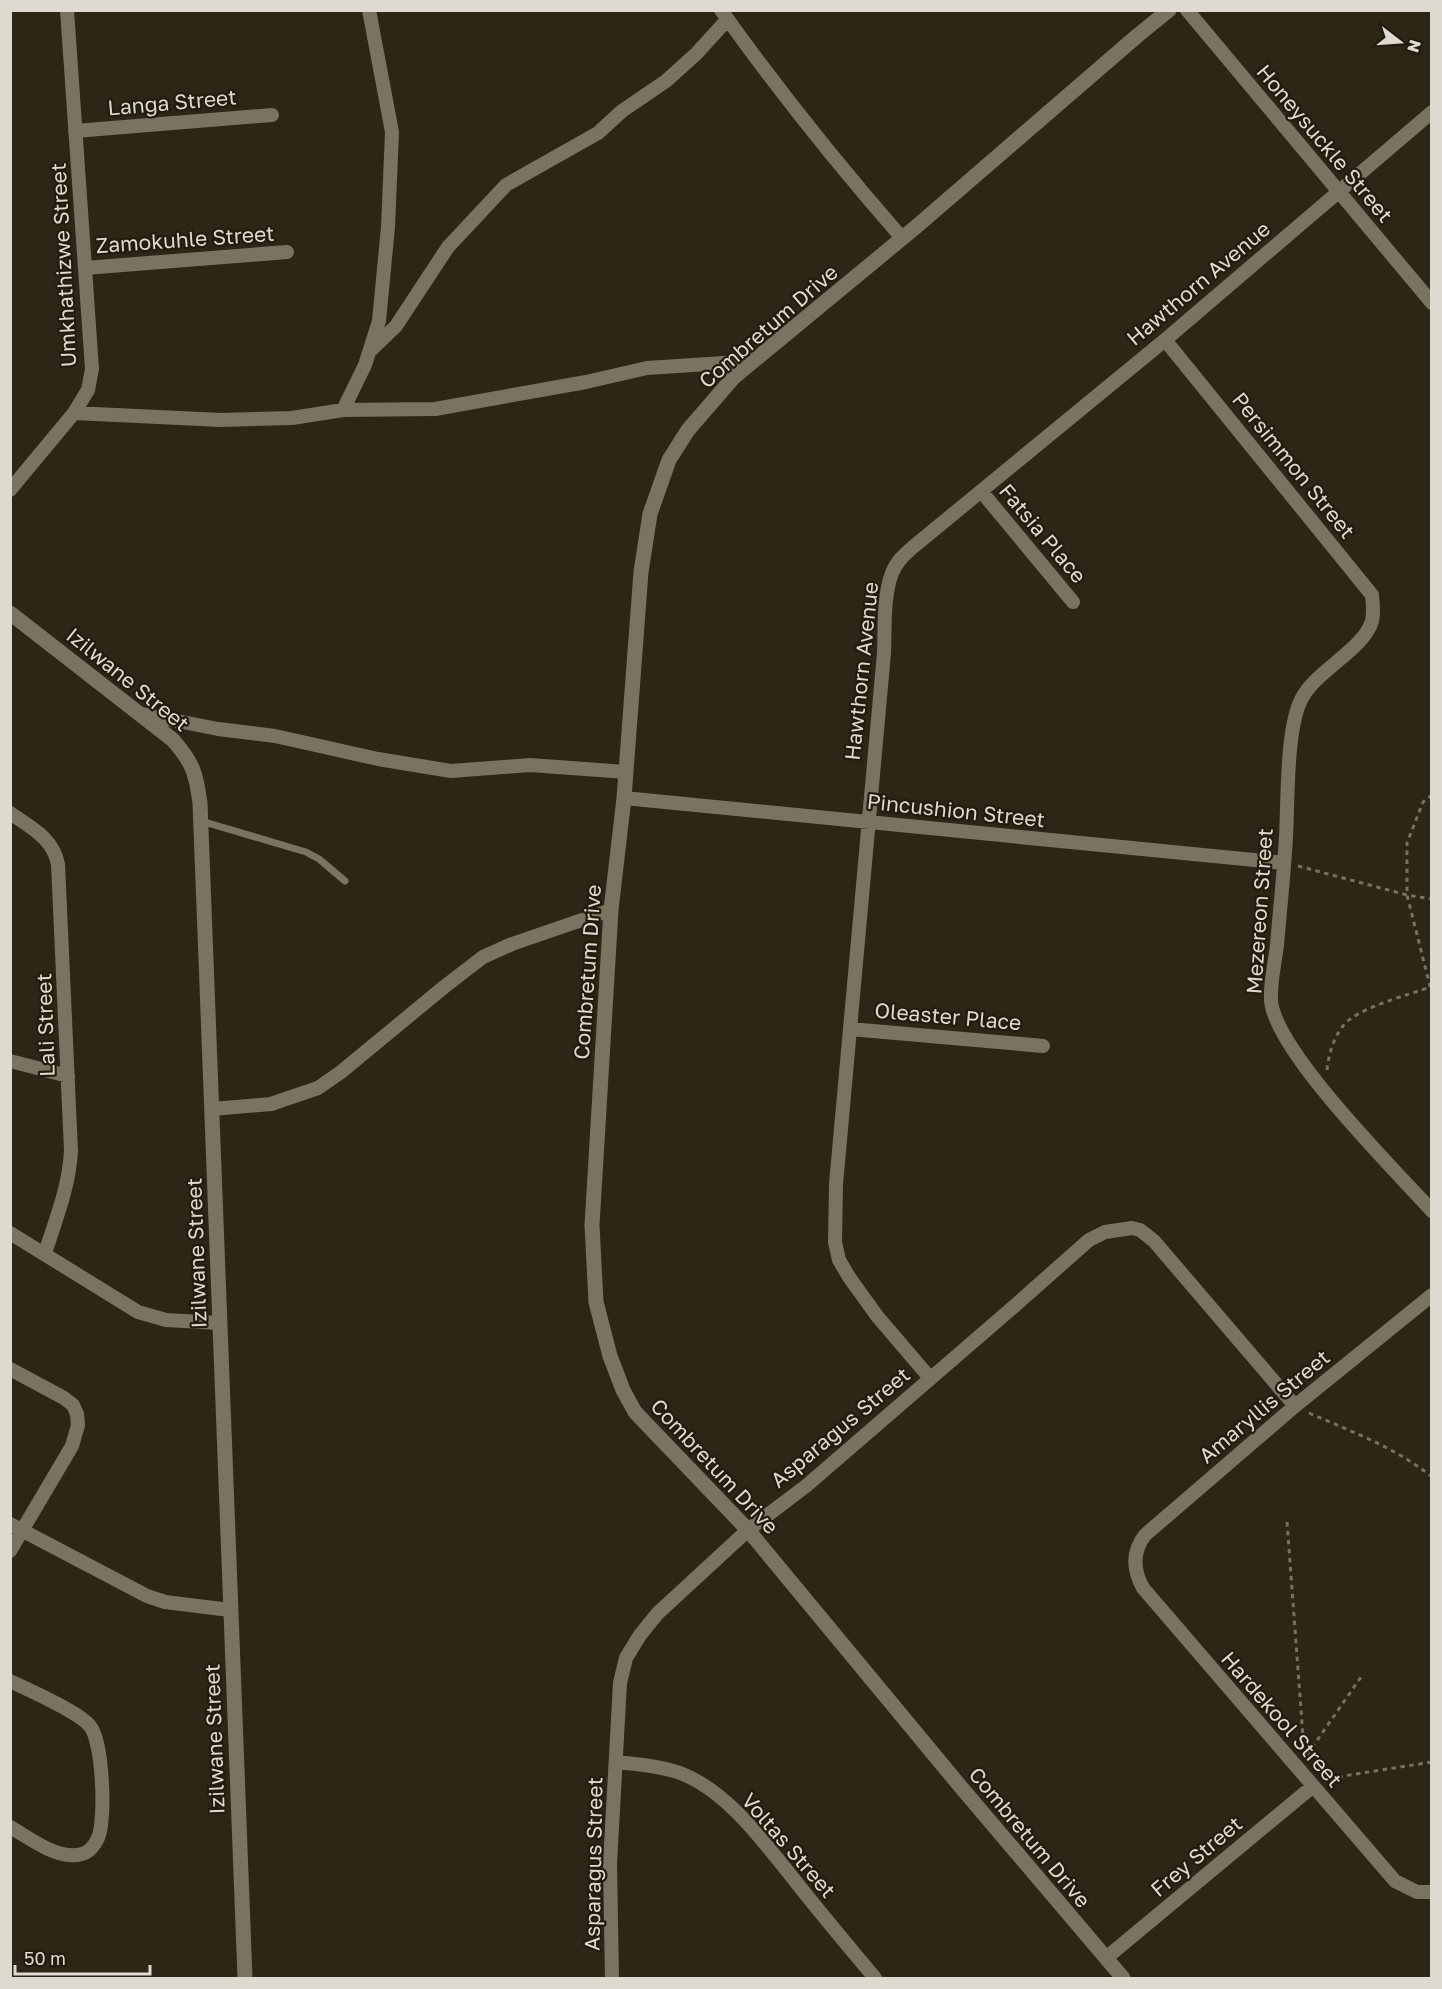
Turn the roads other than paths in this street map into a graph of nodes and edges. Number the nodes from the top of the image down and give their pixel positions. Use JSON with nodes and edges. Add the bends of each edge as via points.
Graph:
{"nodes":[{"id":1,"x":67,"y":10,"type":"edge"},
{"id":2,"x":369,"y":10,"type":"edge"},
{"id":3,"x":1169,"y":10,"type":"edge"},
{"id":4,"x":1187,"y":10,"type":"edge"},
{"id":5,"x":724,"y":15,"type":"edge"},
{"id":6,"x":1431,"y":112,"type":"edge"},
{"id":7,"x":272,"y":115,"type":"dead end"},
{"id":8,"x":75,"y":132,"type":"junction"},
{"id":9,"x":1338,"y":191,"type":"junction"},
{"id":10,"x":902,"y":238,"type":"junction"},
{"id":11,"x":287,"y":252,"type":"dead end"},
{"id":12,"x":85,"y":268,"type":"junction"},
{"id":13,"x":1431,"y":303,"type":"edge"},
{"id":14,"x":1165,"y":340,"type":"junction"},
{"id":15,"x":369,"y":352,"type":"junction"},
{"id":16,"x":754,"y":361,"type":"junction"},
{"id":17,"x":343,"y":410,"type":"junction"},
{"id":18,"x":74,"y":413,"type":"junction"},
{"id":19,"x":10,"y":490,"type":"edge"},
{"id":20,"x":981,"y":491,"type":"junction"},
{"id":21,"x":1073,"y":602,"type":"dead end"},
{"id":22,"x":10,"y":613,"type":"edge"},
{"id":23,"x":1371,"y":624,"type":"joint"},
{"id":24,"x":142,"y":714,"type":"junction"},
{"id":25,"x":626,"y":772,"type":"junction"},
{"id":26,"x":624,"y":798,"type":"junction"},
{"id":27,"x":10,"y":813,"type":"edge"},
{"id":28,"x":201,"y":821,"type":"junction"},
{"id":29,"x":868,"y":823,"type":"junction"},
{"id":30,"x":1284,"y":863,"type":"junction"},
{"id":31,"x":345,"y":881,"type":"dead end"},
{"id":32,"x":611,"y":910,"type":"junction"},
{"id":33,"x":850,"y":1029,"type":"junction"},
{"id":34,"x":1043,"y":1046,"type":"dead end"},
{"id":35,"x":10,"y":1061,"type":"edge"},
{"id":36,"x":68,"y":1076,"type":"junction"},
{"id":37,"x":212,"y":1109,"type":"junction"},
{"id":38,"x":1431,"y":1211,"type":"edge"},
{"id":39,"x":10,"y":1233,"type":"edge"},
{"id":40,"x":45,"y":1253,"type":"junction"},
{"id":41,"x":1431,"y":1295,"type":"edge"},
{"id":42,"x":220,"y":1323,"type":"junction"},
{"id":43,"x":10,"y":1369,"type":"edge"},
{"id":44,"x":930,"y":1378,"type":"junction"},
{"id":45,"x":1296,"y":1406,"type":"junction"},
{"id":46,"x":16,"y":1527,"type":"edge"},
{"id":47,"x":748,"y":1530,"type":"junction"},
{"id":48,"x":10,"y":1551,"type":"edge"},
{"id":49,"x":1135,"y":1558,"type":"joint"},
{"id":50,"x":230,"y":1610,"type":"junction"},
{"id":51,"x":10,"y":1681,"type":"edge"},
{"id":52,"x":616,"y":1762,"type":"junction"},
{"id":53,"x":1312,"y":1786,"type":"junction"},
{"id":54,"x":10,"y":1827,"type":"edge"},
{"id":55,"x":1424,"y":1892,"type":"edge"},
{"id":56,"x":1106,"y":1958,"type":"junction"},
{"id":57,"x":245,"y":1978,"type":"edge"},
{"id":58,"x":612,"y":1978,"type":"edge"},
{"id":59,"x":875,"y":1978,"type":"edge"},
{"id":60,"x":1123,"y":1978,"type":"edge"}],
"edges":[{"from":1,"to":8,"type":"street","name":"Umkhathizwe Street"},
{"from":2,"to":15,"type":"street","via":[[392,132],[379,321]]},
{"from":3,"to":10,"type":"street","name":"Combretum Drive"},
{"from":4,"to":9,"type":"street","name":"Honeysuckle Street"},
{"from":5,"to":10,"type":"street","via":[[840,167]]},
{"from":5,"to":15,"type":"street","via":[[696,54],[666,81],[598,133],[506,185],[448,247],[396,326]]},
{"from":6,"to":9,"type":"street","name":"Hawthorn Avenue"},
{"from":7,"to":8,"type":"street","name":"Langa Street"},
{"from":8,"to":12,"type":"street","name":"Umkhathizwe Street"},
{"from":9,"to":13,"type":"street","name":"Honeysuckle Street"},
{"from":9,"to":14,"type":"street","name":"Hawthorn Avenue"},
{"from":10,"to":16,"type":"street","name":"Combretum Drive"},
{"from":11,"to":12,"type":"street","name":"Zamokuhle Street"},
{"from":12,"to":18,"type":"street","name":"Umkhathizwe Street","via":[[92,369],[87,390]]},
{"from":14,"to":20,"type":"street","name":"Hawthorn Avenue"},
{"from":14,"to":23,"type":"street","name":"Persimmon Street","via":[[1367,588],[1374,610]]},
{"from":15,"to":17,"type":"street"},
{"from":16,"to":17,"type":"street","via":[[647,368],[435,409]]},
{"from":16,"to":25,"type":"street","name":"Combretum Drive","via":[[688,430],[669,460],[650,514],[641,573]]},
{"from":17,"to":18,"type":"street","via":[[292,418],[221,420]]},
{"from":18,"to":19,"type":"street","name":"Umkhathizwe Street"},
{"from":20,"to":21,"type":"street","name":"Fatsia Place"},
{"from":20,"to":29,"type":"street","name":"Hawthorn Avenue","via":[[913,547],[893,571],[888,587]]},
{"from":22,"to":24,"type":"street","name":"Izilwane Street"},
{"from":23,"to":30,"type":"street","name":"Mezereon Street","via":[[1302,696],[1295,713]]},
{"from":24,"to":25,"type":"street","via":[[442,770],[530,765]]},
{"from":24,"to":28,"type":"street","name":"Izilwane Street","via":[[187,756],[196,775]]},
{"from":25,"to":26,"type":"street","name":"Combretum Drive"},
{"from":26,"to":29,"type":"street","name":"Pincushion Street"},
{"from":26,"to":32,"type":"street","name":"Combretum Drive"},
{"from":27,"to":36,"type":"street","name":"Lali Street","via":[[56,851]]},
{"from":28,"to":31,"type":"lane","via":[[306,852]]},
{"from":28,"to":37,"type":"street","name":"Izilwane Street"},
{"from":29,"to":30,"type":"street","name":"Pincushion Street"},
{"from":29,"to":33,"type":"street","name":"Hawthorn Avenue"},
{"from":30,"to":38,"type":"street","name":"Mezereon Street","via":[[1271,1000],[1279,1027],[1332,1102]]},
{"from":32,"to":37,"type":"street","via":[[483,957],[318,1088],[271,1104]]},
{"from":32,"to":47,"type":"street","name":"Combretum Drive","via":[[592,1225],[596,1302],[610,1356],[635,1412]]},
{"from":33,"to":34,"type":"street","name":"Oleaster Place"},
{"from":33,"to":44,"type":"street","name":"Hawthorn Avenue","via":[[836,1184],[839,1260],[877,1316]]},
{"from":35,"to":36,"type":"street"},
{"from":36,"to":40,"type":"street","name":"Lali Street","via":[[70,1171]]},
{"from":37,"to":42,"type":"street","name":"Izilwane Street"},
{"from":39,"to":40,"type":"street"},
{"from":40,"to":42,"type":"street","via":[[138,1312],[166,1320]]},
{"from":41,"to":45,"type":"street","name":"Amaryllis Street"},
{"from":42,"to":50,"type":"street","name":"Izilwane Street"},
{"from":43,"to":46,"type":"street","via":[[73,1405],[78,1425],[72,1446]]},
{"from":44,"to":45,"type":"street","name":"Asparagus Street","via":[[1089,1240],[1105,1232],[1132,1228],[1154,1241]]},
{"from":44,"to":47,"type":"street","name":"Asparagus Street","via":[[806,1486]]},
{"from":45,"to":49,"type":"street","name":"Amaryllis Street","via":[[1145,1535]]},
{"from":46,"to":48,"type":"street"},
{"from":46,"to":50,"type":"street","via":[[147,1596]]},
{"from":47,"to":52,"type":"street","name":"Asparagus Street","via":[[658,1612],[626,1658],[620,1683]]},
{"from":47,"to":56,"type":"street","name":"Combretum Drive"},
{"from":49,"to":53,"type":"street","name":"Hardekool Street","via":[[1143,1588]]},
{"from":50,"to":57,"type":"street","name":"Izilwane Street"},
{"from":51,"to":54,"type":"street","via":[[76,1716],[95,1733],[101,1827],[91,1848],[83,1854],[70,1855],[53,1851]]},
{"from":52,"to":58,"type":"street","name":"Asparagus Street","via":[[610,1864]]},
{"from":52,"to":59,"type":"street","name":"Voltas Street","via":[[680,1773],[726,1804],[751,1828]]},
{"from":53,"to":55,"type":"street","name":"Hardekool Street","via":[[1395,1881]]},
{"from":53,"to":56,"type":"street","name":"Frey Street"},
{"from":56,"to":60,"type":"street","name":"Combretum Drive"}]}
